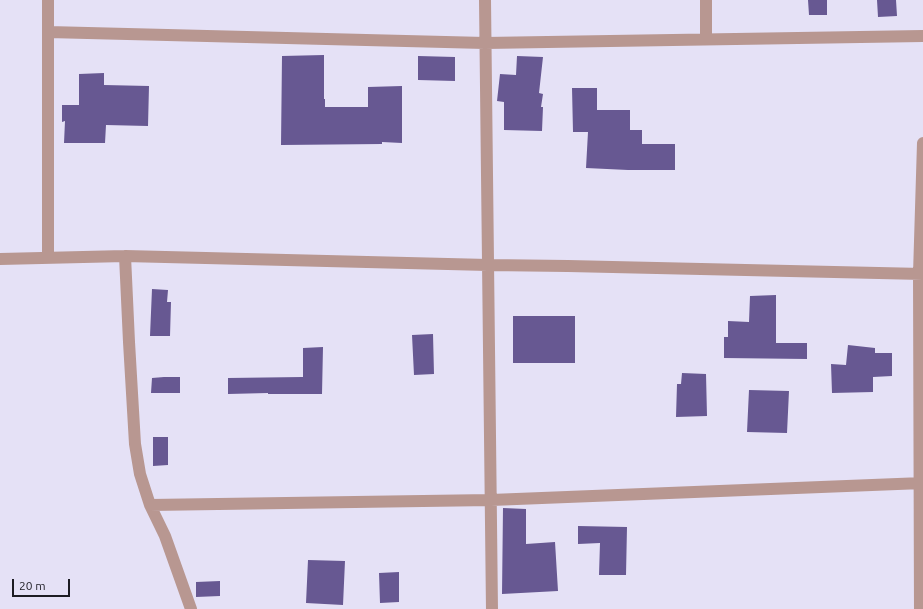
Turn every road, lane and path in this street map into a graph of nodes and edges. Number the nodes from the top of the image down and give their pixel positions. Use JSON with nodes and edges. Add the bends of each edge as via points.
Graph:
{"nodes":[{"id":1,"x":48,"y":0,"type":"edge"},
{"id":2,"x":485,"y":0,"type":"edge"},
{"id":3,"x":706,"y":0,"type":"edge"},
{"id":4,"x":48,"y":32,"type":"junction"},
{"id":5,"x":923,"y":36,"type":"edge"},
{"id":6,"x":706,"y":39,"type":"junction"},
{"id":7,"x":485,"y":42,"type":"junction"},
{"id":8,"x":923,"y":143,"type":"edge"},
{"id":9,"x":126,"y":256,"type":"junction"},
{"id":10,"x":48,"y":258,"type":"junction"},
{"id":11,"x":0,"y":259,"type":"edge"},
{"id":12,"x":488,"y":266,"type":"junction"},
{"id":13,"x":921,"y":274,"type":"edge"},
{"id":14,"x":922,"y":483,"type":"edge"},
{"id":15,"x":491,"y":500,"type":"junction"},
{"id":16,"x":150,"y":505,"type":"junction"},
{"id":17,"x":192,"y":609,"type":"edge"},
{"id":18,"x":492,"y":609,"type":"edge"},
{"id":19,"x":920,"y":609,"type":"edge"}],
"edges":[{"from":1,"to":4,"type":"street"},
{"from":2,"to":7,"type":"street"},
{"from":3,"to":6,"type":"street"},
{"from":4,"to":7,"type":"street"},
{"from":4,"to":10,"type":"street"},
{"from":5,"to":6,"type":"street"},
{"from":6,"to":7,"type":"street"},
{"from":7,"to":12,"type":"street"},
{"from":8,"to":13,"type":"street"},
{"from":9,"to":10,"type":"street"},
{"from":9,"to":12,"type":"street"},
{"from":9,"to":16,"type":"street","via":[[135,444],[140,474]]},
{"from":10,"to":11,"type":"street"},
{"from":12,"to":13,"type":"street"},
{"from":12,"to":15,"type":"street"},
{"from":13,"to":14,"type":"street"},
{"from":14,"to":15,"type":"street"},
{"from":14,"to":19,"type":"street"},
{"from":15,"to":16,"type":"street"},
{"from":15,"to":18,"type":"street"},
{"from":16,"to":17,"type":"street","via":[[165,536]]}]}
